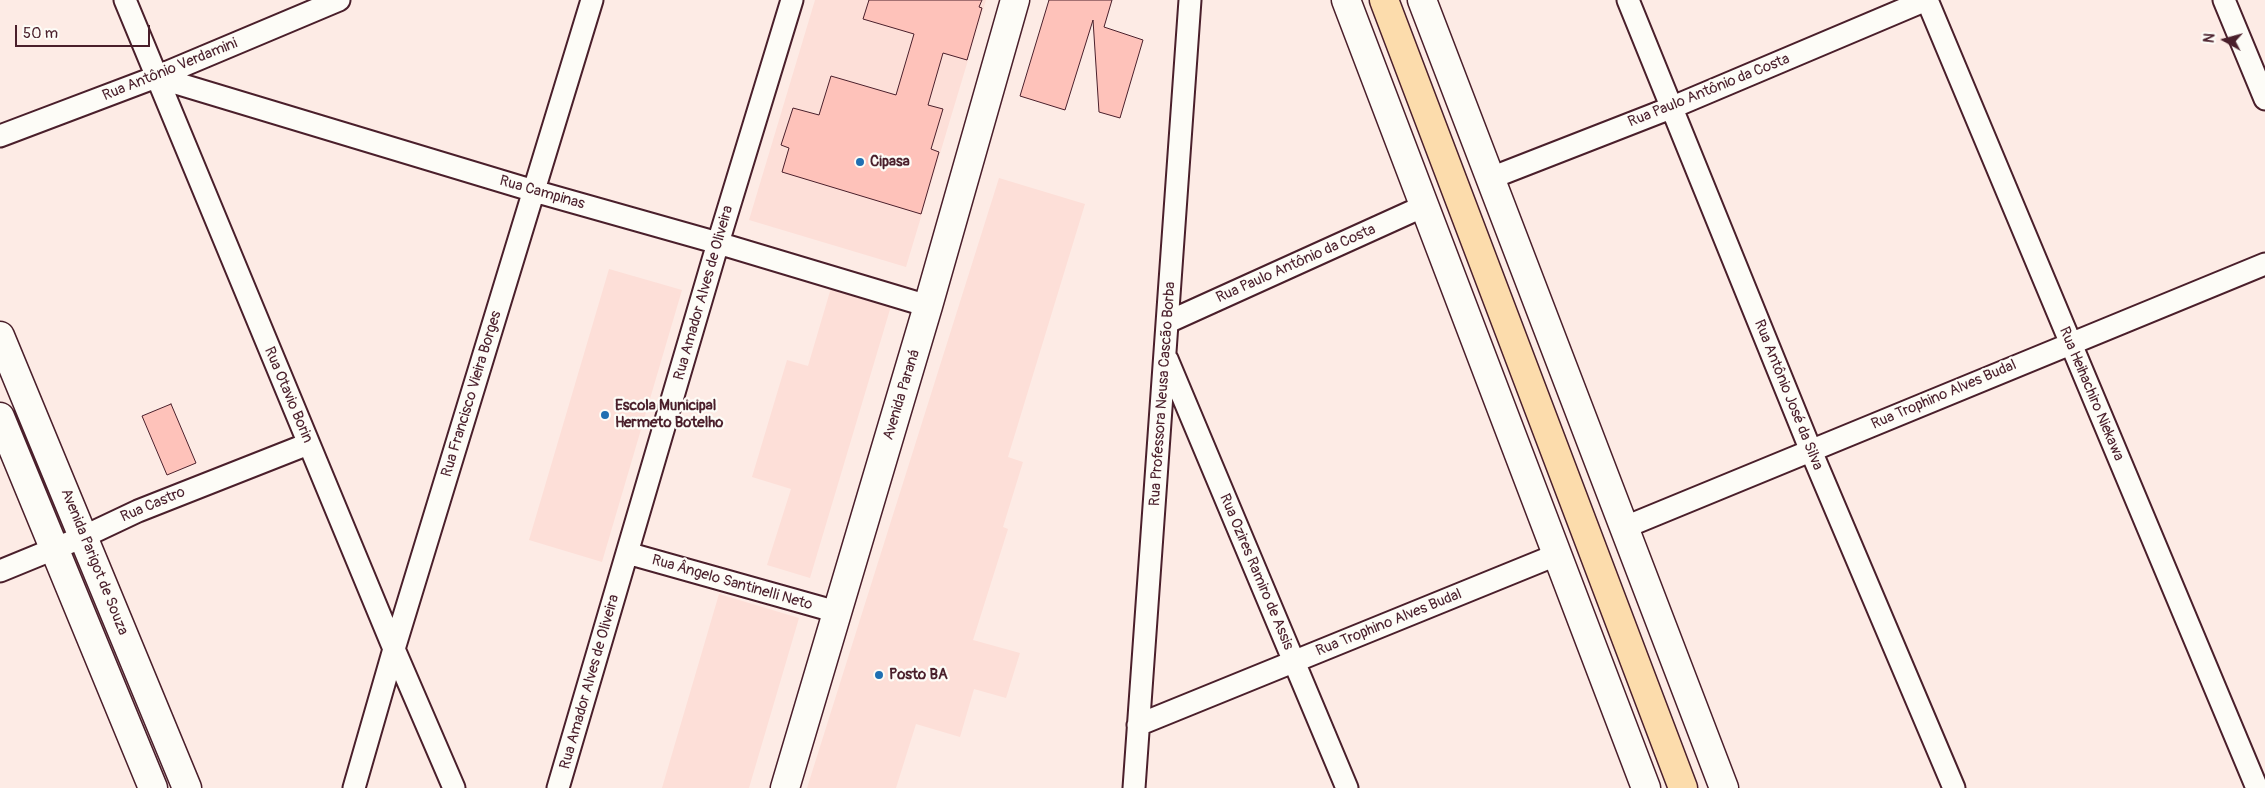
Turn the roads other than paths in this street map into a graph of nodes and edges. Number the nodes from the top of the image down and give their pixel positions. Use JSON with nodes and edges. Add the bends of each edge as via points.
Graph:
{"nodes":[{"id":1,"x":125,"y":0,"type":"edge"},
{"id":2,"x":339,"y":0,"type":"edge"},
{"id":3,"x":592,"y":0,"type":"edge"},
{"id":4,"x":792,"y":0,"type":"edge"},
{"id":5,"x":1014,"y":0,"type":"edge"},
{"id":6,"x":1190,"y":0,"type":"edge"},
{"id":7,"x":1346,"y":0,"type":"edge"},
{"id":8,"x":1384,"y":0,"type":"edge"},
{"id":9,"x":1422,"y":0,"type":"edge"},
{"id":10,"x":1628,"y":0,"type":"edge"},
{"id":11,"x":1926,"y":0,"type":"edge"},
{"id":12,"x":2224,"y":0,"type":"edge"},
{"id":13,"x":156,"y":77,"type":"junction"},
{"id":14,"x":2265,"y":99,"type":"edge"},
{"id":15,"x":1673,"y":107,"type":"junction"},
{"id":16,"x":0,"y":136,"type":"edge"},
{"id":17,"x":1491,"y":178,"type":"junction"},
{"id":18,"x":534,"y":191,"type":"junction"},
{"id":19,"x":1424,"y":206,"type":"junction"},
{"id":20,"x":718,"y":242,"type":"junction"},
{"id":21,"x":2265,"y":264,"type":"edge"},
{"id":22,"x":928,"y":306,"type":"junction"},
{"id":23,"x":1168,"y":322,"type":"junction"},
{"id":24,"x":0,"y":336,"type":"edge"},
{"id":25,"x":2069,"y":343,"type":"junction"},
{"id":26,"x":1165,"y":356,"type":"junction"},
{"id":27,"x":0,"y":417,"type":"edge"},
{"id":28,"x":308,"y":444,"type":"junction"},
{"id":29,"x":1810,"y":451,"type":"junction"},
{"id":30,"x":1623,"y":528,"type":"junction"},
{"id":31,"x":83,"y":537,"type":"junction"},
{"id":32,"x":54,"y":549,"type":"junction"},
{"id":33,"x":628,"y":553,"type":"junction"},
{"id":34,"x":1556,"y":555,"type":"junction"},
{"id":35,"x":0,"y":571,"type":"edge"},
{"id":36,"x":837,"y":612,"type":"junction"},
{"id":37,"x":394,"y":649,"type":"junction"},
{"id":38,"x":1294,"y":662,"type":"junction"},
{"id":39,"x":1138,"y":725,"type":"junction"},
{"id":40,"x":153,"y":788,"type":"edge"},
{"id":41,"x":187,"y":788,"type":"edge"},
{"id":42,"x":354,"y":788,"type":"edge"},
{"id":43,"x":454,"y":788,"type":"edge"},
{"id":44,"x":558,"y":788,"type":"edge"},
{"id":45,"x":785,"y":788,"type":"edge"},
{"id":46,"x":1134,"y":788,"type":"edge"},
{"id":47,"x":1347,"y":788,"type":"edge"},
{"id":48,"x":1646,"y":788,"type":"edge"},
{"id":49,"x":1683,"y":788,"type":"edge"},
{"id":50,"x":1724,"y":788,"type":"edge"},
{"id":51,"x":1954,"y":788,"type":"edge"},
{"id":52,"x":2257,"y":788,"type":"edge"}],
"edges":[{"from":1,"to":13,"type":"street","name":"Rua Otavio Borin"},
{"from":2,"to":13,"type":"street","name":"Rua Antônio Verdamini"},
{"from":3,"to":18,"type":"street","name":"Rua Francisco Vieira Borges"},
{"from":4,"to":20,"type":"street","name":"Rua Amador Alves de Oliveira"},
{"from":5,"to":22,"type":"street","name":"Avenida Paraná"},
{"from":6,"to":23,"type":"street","name":"Rua Professora Neusa Cascão Borba"},
{"from":7,"to":19,"type":"street"},
{"from":8,"to":49,"type":"main road"},
{"from":9,"to":17,"type":"street"},
{"from":10,"to":15,"type":"street","name":"Rua Antônio José da Silva"},
{"from":11,"to":15,"type":"street","name":"Rua Paulo Antônio da Costa"},
{"from":11,"to":25,"type":"street","name":"Rua Heihachiro Niekawa"},
{"from":12,"to":14,"type":"street"},
{"from":13,"to":16,"type":"street","name":"Rua Antônio Verdamini"},
{"from":13,"to":18,"type":"street","name":"Rua Campinas"},
{"from":13,"to":28,"type":"street","name":"Rua Otavio Borin"},
{"from":15,"to":17,"type":"street","name":"Rua Paulo Antônio da Costa"},
{"from":15,"to":29,"type":"street","name":"Rua Antônio José da Silva"},
{"from":17,"to":30,"type":"street"},
{"from":18,"to":20,"type":"street","name":"Rua Campinas"},
{"from":18,"to":37,"type":"street","name":"Rua Francisco Vieira Borges"},
{"from":19,"to":23,"type":"street","name":"Rua Paulo Antônio da Costa"},
{"from":19,"to":34,"type":"street"},
{"from":20,"to":22,"type":"street","name":"Rua Campinas"},
{"from":20,"to":33,"type":"street","name":"Rua Amador Alves de Oliveira"},
{"from":21,"to":25,"type":"street","name":"Rua Trophino Alves Budal"},
{"from":22,"to":36,"type":"street","name":"Avenida Paraná"},
{"from":23,"to":26,"type":"street","name":"Rua Professora Neusa Cascão Borba"},
{"from":24,"to":31,"type":"street","name":"Avenida Parigot de Souza"},
{"from":25,"to":29,"type":"street","name":"Rua Trophino Alves Budal"},
{"from":25,"to":52,"type":"street","name":"Rua Heihachiro Niekawa"},
{"from":26,"to":38,"type":"street","name":"Rua Ozires Ramiro de Assis"},
{"from":26,"to":39,"type":"street","name":"Rua Professora Neusa Cascão Borba"},
{"from":27,"to":32,"type":"street","name":"Avenida Parigot de Souza"},
{"from":28,"to":31,"type":"street","name":"Rua Castro","via":[[138,511]]},
{"from":28,"to":37,"type":"street","name":"Rua Otavio Borin"},
{"from":29,"to":30,"type":"street","name":"Rua Trophino Alves Budal"},
{"from":29,"to":51,"type":"street","name":"Rua Antônio José da Silva"},
{"from":30,"to":50,"type":"street"},
{"from":31,"to":32,"type":"street","name":"Rua Castro"},
{"from":31,"to":41,"type":"street","name":"Avenida Parigot de Souza"},
{"from":32,"to":35,"type":"street","name":"Rua Castro"},
{"from":32,"to":40,"type":"street","name":"Avenida Parigot de Souza"},
{"from":33,"to":36,"type":"street","name":"Rua Ângelo Santinelli Neto"},
{"from":33,"to":44,"type":"street","name":"Rua Amador Alves de Oliveira"},
{"from":34,"to":38,"type":"street","name":"Rua Trophino Alves Budal"},
{"from":34,"to":48,"type":"street"},
{"from":36,"to":45,"type":"street","name":"Avenida Paraná"},
{"from":37,"to":42,"type":"street","name":"Rua Francisco Vieira Borges"},
{"from":37,"to":43,"type":"street","name":"Rua Otavio Borin"},
{"from":38,"to":39,"type":"street","name":"Rua Trophino Alves Budal"},
{"from":38,"to":47,"type":"street","name":"Rua Ozires Ramiro de Assis"},
{"from":39,"to":46,"type":"street","name":"Rua Professora Neusa Cascão Borba"}]}
